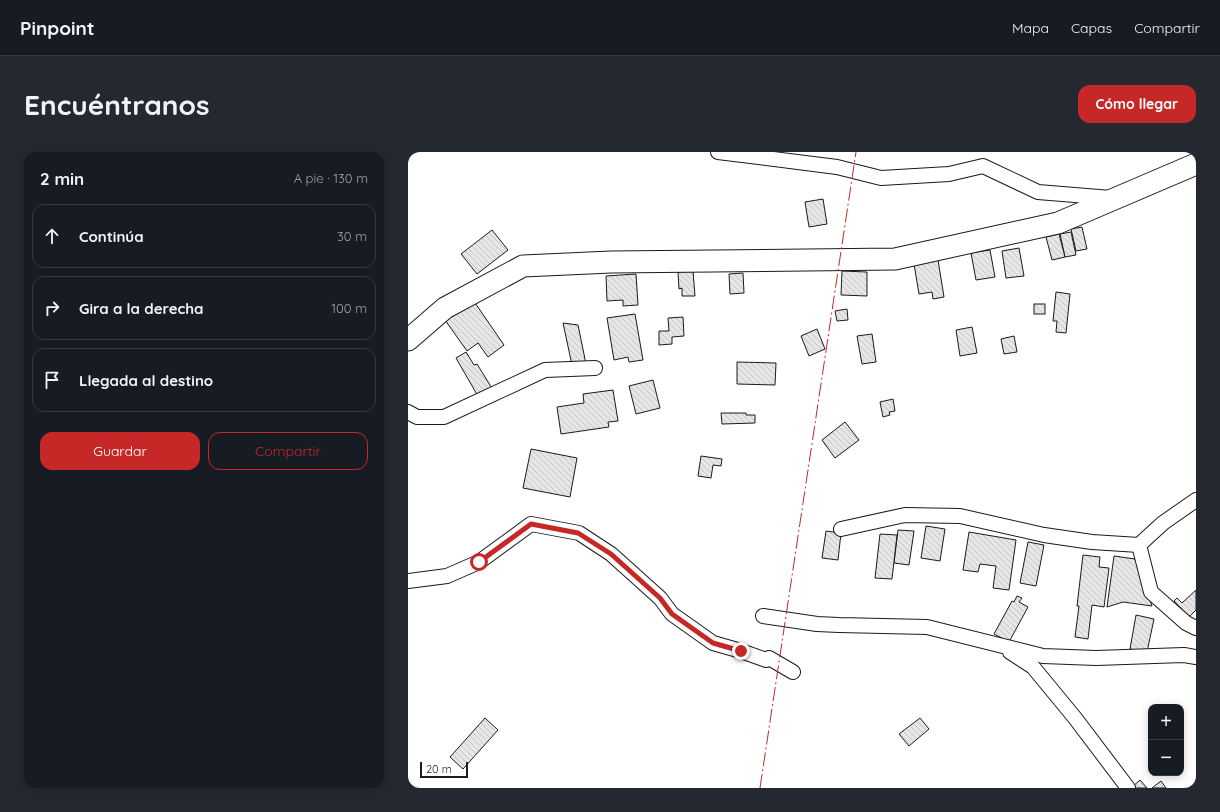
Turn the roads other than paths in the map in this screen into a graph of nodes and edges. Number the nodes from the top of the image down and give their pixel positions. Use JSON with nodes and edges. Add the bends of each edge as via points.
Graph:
{"nodes":[{"id":1,"x":718,"y":152,"type":"edge"},
{"id":2,"x":1196,"y":164,"type":"edge"},
{"id":3,"x":1115,"y":199,"type":"junction"},
{"id":4,"x":408,"y":340,"type":"edge"},
{"id":5,"x":595,"y":368,"type":"dead end"},
{"id":6,"x":408,"y":412,"type":"edge"},
{"id":7,"x":1196,"y":500,"type":"edge"},
{"id":8,"x":841,"y":529,"type":"dead end"},
{"id":9,"x":1139,"y":545,"type":"junction"},
{"id":10,"x":408,"y":581,"type":"edge"},
{"id":11,"x":763,"y":616,"type":"dead end"},
{"id":12,"x":1196,"y":628,"type":"edge"},
{"id":13,"x":1000,"y":645,"type":"junction"},
{"id":14,"x":1196,"y":656,"type":"edge"},
{"id":15,"x":794,"y":672,"type":"dead end"},
{"id":16,"x":1128,"y":788,"type":"edge"}],
"edges":[{"from":1,"to":3,"type":"street","via":[[837,167],[881,178],[948,174],[983,166],[1038,192]]},
{"from":2,"to":3,"type":"street"},
{"from":3,"to":4,"type":"street","via":[[1058,223],[895,260],[611,262],[523,266],[445,308]]},
{"from":5,"to":6,"type":"street","via":[[545,370],[444,417],[417,417]]},
{"from":7,"to":9,"type":"street","via":[[1163,523]]},
{"from":8,"to":9,"type":"street","via":[[905,515],[960,516],[1044,535]]},
{"from":9,"to":12,"type":"street","via":[[1151,592],[1186,623]]},
{"from":10,"to":15,"type":"street","via":[[447,576],[479,562],[531,524],[578,533],[611,554],[660,598],[672,614],[713,643],[766,660],[768,658]]},
{"from":11,"to":13,"type":"street","via":[[839,626],[927,627]]},
{"from":13,"to":14,"type":"street","via":[[1043,656]]},
{"from":13,"to":16,"type":"street","via":[[1032,667]]}]}
